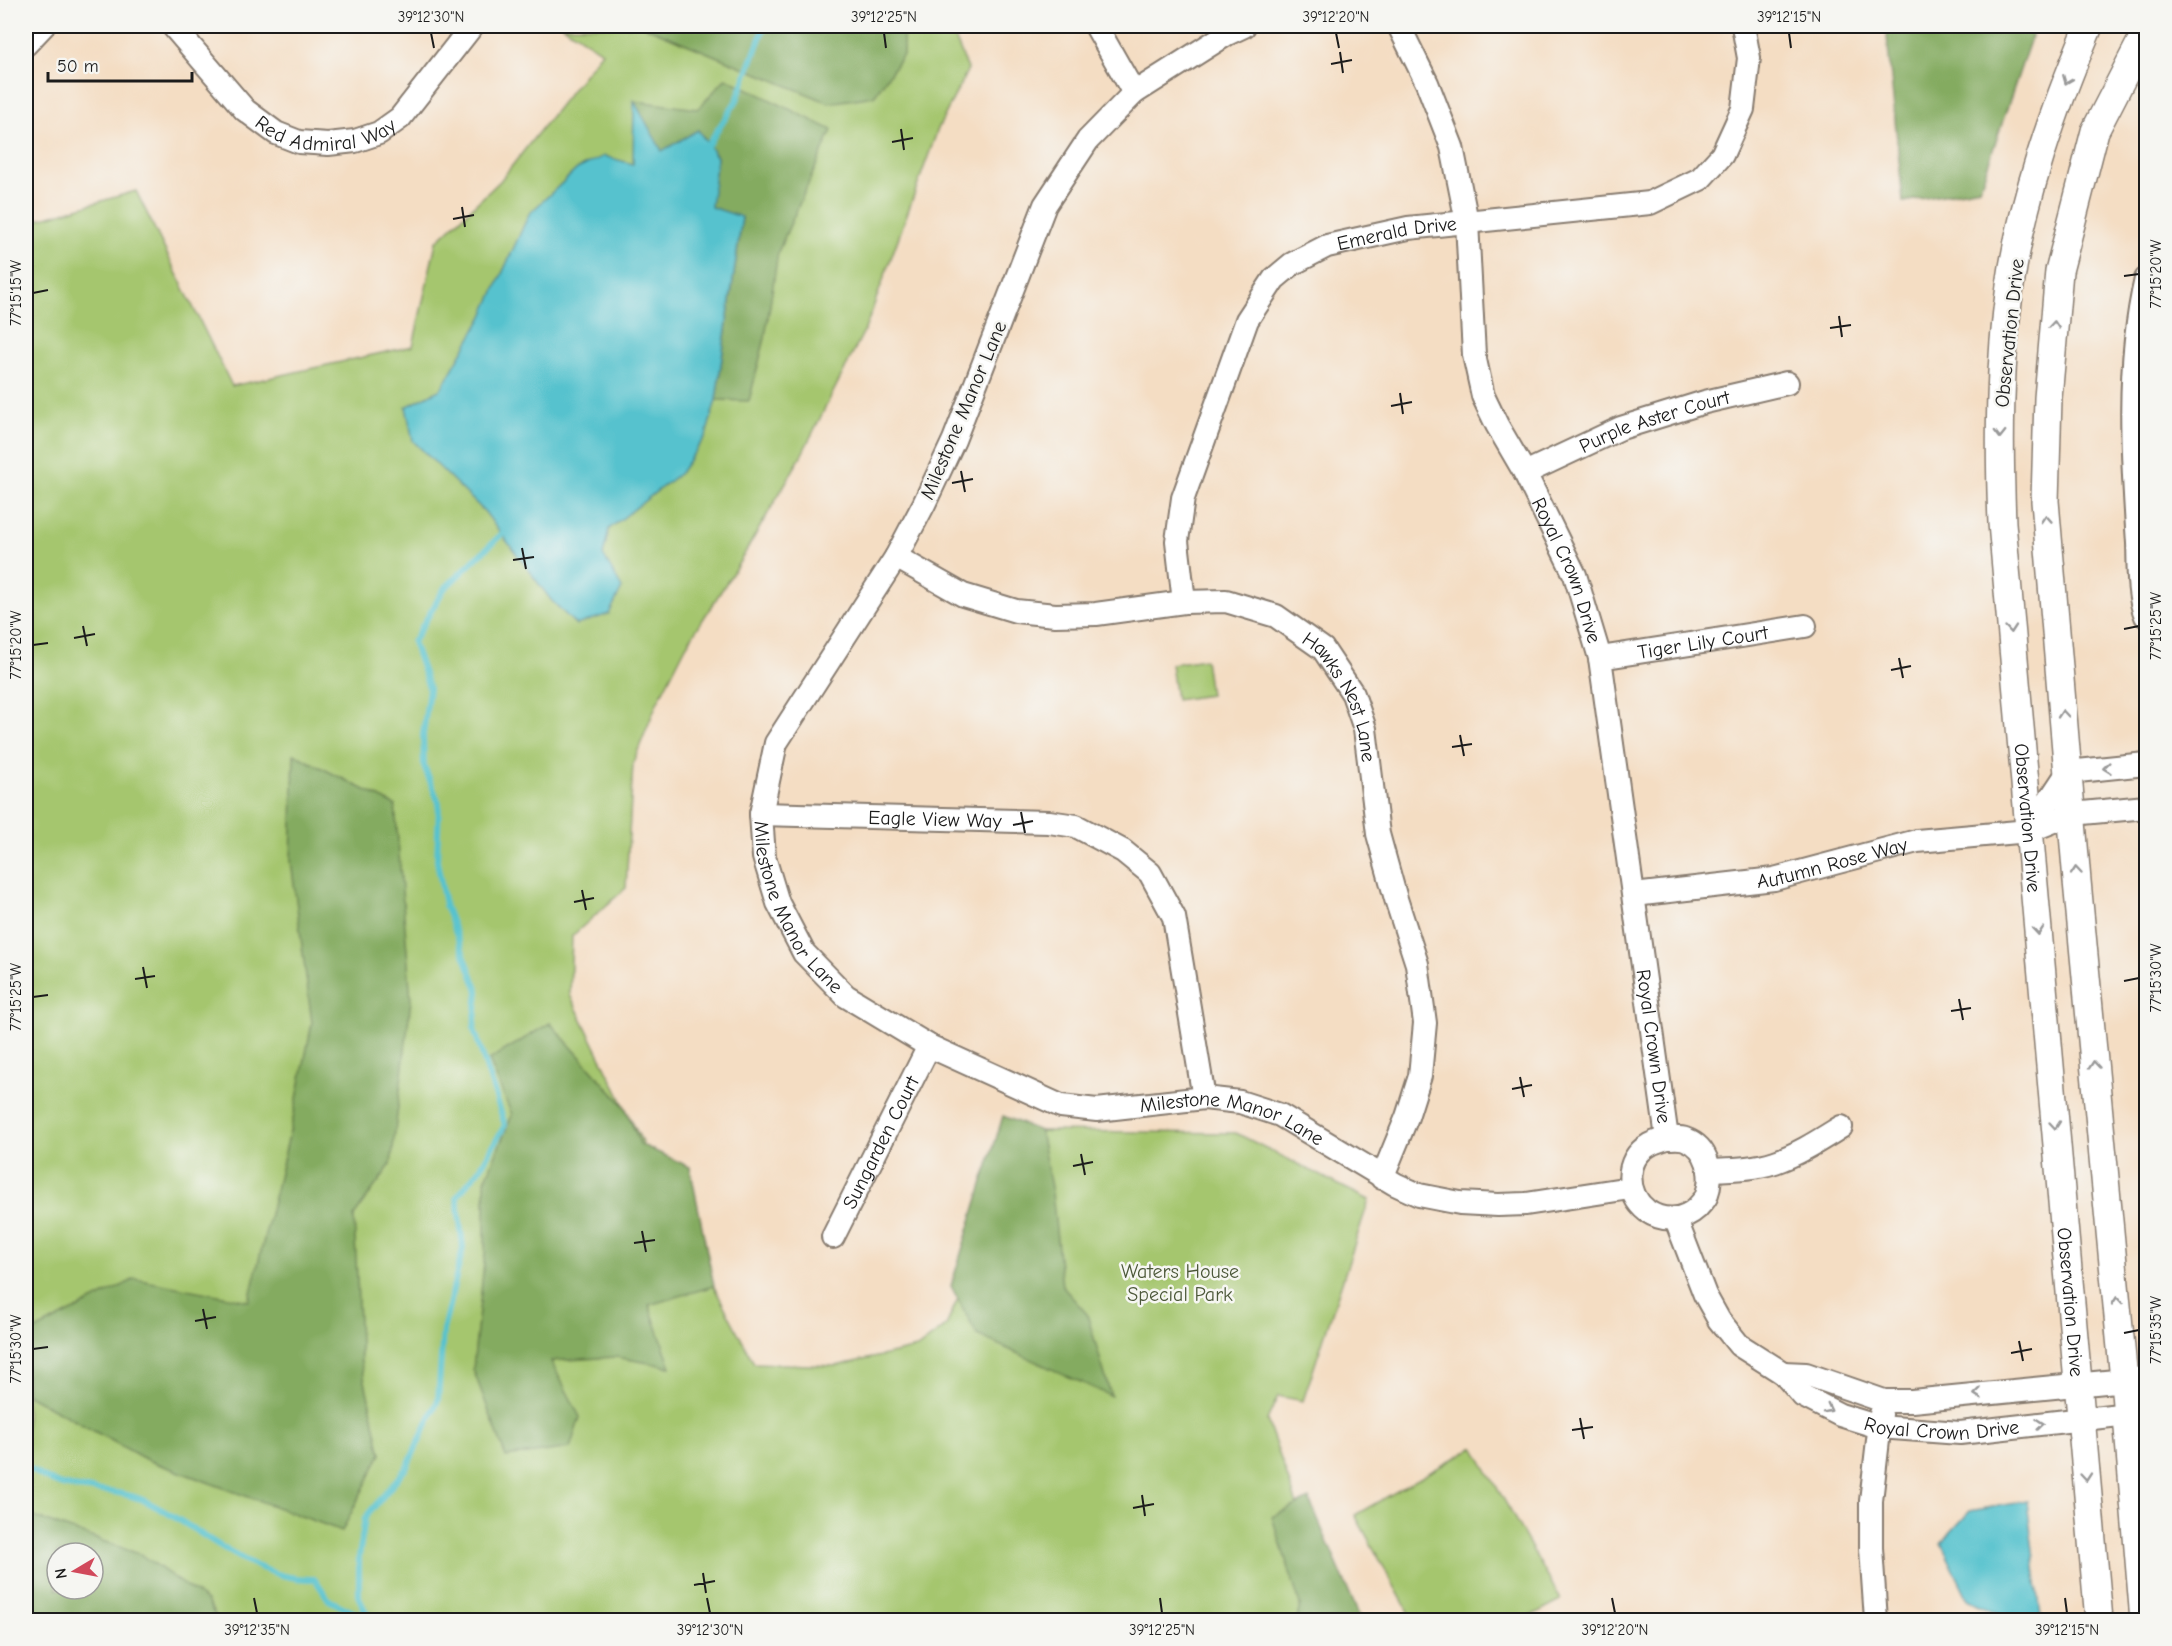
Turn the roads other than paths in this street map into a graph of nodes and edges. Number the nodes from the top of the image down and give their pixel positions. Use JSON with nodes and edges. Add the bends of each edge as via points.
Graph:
{"nodes":[{"id":1,"x":43,"y":26,"type":"edge"},
{"id":2,"x":173,"y":26,"type":"edge"},
{"id":3,"x":472,"y":26,"type":"edge"},
{"id":4,"x":1096,"y":26,"type":"edge"},
{"id":5,"x":1244,"y":26,"type":"edge"},
{"id":6,"x":1399,"y":26,"type":"edge"},
{"id":7,"x":1743,"y":26,"type":"edge"},
{"id":8,"x":2090,"y":26,"type":"edge"},
{"id":9,"x":2146,"y":32,"type":"edge"},
{"id":10,"x":26,"y":44,"type":"edge"},
{"id":11,"x":1134,"y":93,"type":"junction"},
{"id":12,"x":1467,"y":222,"type":"junction"},
{"id":13,"x":2146,"y":279,"type":"edge"},
{"id":14,"x":1787,"y":383,"type":"dead end"},
{"id":15,"x":1525,"y":473,"type":"junction"},
{"id":16,"x":896,"y":557,"type":"junction"},
{"id":17,"x":1184,"y":602,"type":"junction"},
{"id":18,"x":2146,"y":616,"type":"edge"},
{"id":19,"x":1805,"y":626,"type":"dead end"},
{"id":20,"x":1600,"y":657,"type":"junction"},
{"id":21,"x":2146,"y":764,"type":"edge"},
{"id":22,"x":2068,"y":772,"type":"junction"},
{"id":23,"x":2146,"y":807,"type":"edge"},
{"id":24,"x":760,"y":814,"type":"junction"},
{"id":25,"x":2072,"y":814,"type":"junction"},
{"id":26,"x":2029,"y":831,"type":"junction"},
{"id":27,"x":1634,"y":895,"type":"junction"},
{"id":28,"x":929,"y":1046,"type":"junction"},
{"id":29,"x":1204,"y":1098,"type":"junction"},
{"id":30,"x":1841,"y":1127,"type":"dead end"},
{"id":31,"x":1666,"y":1138,"type":"junction"},
{"id":32,"x":1709,"y":1170,"type":"junction"},
{"id":33,"x":1382,"y":1178,"type":"junction"},
{"id":34,"x":1630,"y":1188,"type":"junction"},
{"id":35,"x":1676,"y":1220,"type":"junction"},
{"id":36,"x":833,"y":1237,"type":"dead end"},
{"id":37,"x":1783,"y":1373,"type":"junction"},
{"id":38,"x":2135,"y":1379,"type":"edge"},
{"id":39,"x":2078,"y":1384,"type":"junction"},
{"id":40,"x":1884,"y":1401,"type":"junction"},
{"id":41,"x":2137,"y":1413,"type":"edge"},
{"id":42,"x":2081,"y":1419,"type":"junction"},
{"id":43,"x":1880,"y":1427,"type":"junction"},
{"id":44,"x":1876,"y":1620,"type":"edge"},
{"id":45,"x":2099,"y":1620,"type":"edge"},
{"id":46,"x":2144,"y":1620,"type":"edge"}],
"edges":[{"from":1,"to":10,"type":"street"},
{"from":2,"to":3,"type":"street","name":"Red Admiral Way","via":[[245,110],[276,133],[299,142],[328,144],[379,133],[400,117]]},
{"from":4,"to":11,"type":"street"},
{"from":5,"to":11,"type":"street","name":"Milestone Manor Lane"},
{"from":6,"to":12,"type":"street","name":"Royal Crown Drive","via":[[1428,84],[1452,147]]},
{"from":7,"to":12,"type":"street","name":"Emerald Drive","via":[[1749,58],[1743,109],[1722,155],[1700,179],[1650,203]]},
{"from":8,"to":26,"type":"street","name":"Observation Drive","one_way":true,"via":[[2053,114],[2036,173],[2012,275],[2004,339],[2002,523]]},
{"from":22,"to":9,"type":"street","one_way":true,"via":[[2045,501],[2048,398],[2059,271],[2095,131]]},
{"from":11,"to":16,"type":"street","name":"Milestone Manor Lane","via":[[1088,140],[1045,205],[954,440]]},
{"from":12,"to":15,"type":"street","name":"Royal Crown Drive","via":[[1474,355],[1483,396]]},
{"from":12,"to":17,"type":"street","name":"Emerald Drive","via":[[1408,228],[1327,246],[1292,264],[1274,279],[1247,320],[1183,498],[1177,541]]},
{"from":13,"to":18,"type":"street","via":[[2133,363],[2132,456]]},
{"from":14,"to":15,"type":"street","name":"Purple Aster Court","via":[[1705,402],[1621,428]]},
{"from":15,"to":20,"type":"street","name":"Royal Crown Drive","via":[[1575,575]]},
{"from":16,"to":17,"type":"street","name":"Hawks Nest Lane","via":[[963,595],[1016,611],[1096,614]]},
{"from":16,"to":24,"type":"street","name":"Milestone Manor Lane","via":[[776,743]]},
{"from":17,"to":33,"type":"street","name":"Hawks Nest Lane","via":[[1226,601],[1276,616],[1323,649],[1353,694],[1365,729],[1378,834],[1417,964],[1425,1023],[1420,1076]]},
{"from":19,"to":20,"type":"street","name":"Tiger Lily Court"},
{"from":20,"to":27,"type":"street","name":"Royal Crown Drive"},
{"from":21,"to":22,"type":"street","one_way":true},
{"from":22,"to":25,"type":"street"},
{"from":22,"to":26,"type":"street"},
{"from":23,"to":25,"type":"street","name":"Autumn Rose Way"},
{"from":24,"to":28,"type":"street","name":"Milestone Manor Lane","via":[[764,857],[778,903],[804,953],[846,996]]},
{"from":24,"to":29,"type":"street","name":"Eagle View Way","via":[[1049,822],[1076,826],[1123,851],[1150,873],[1174,917]]},
{"from":25,"to":26,"type":"street","name":"Autumn Rose Way"},
{"from":38,"to":25,"type":"street","one_way":true},
{"from":26,"to":27,"type":"street","name":"Autumn Rose Way","via":[[1917,841],[1774,879]]},
{"from":26,"to":39,"type":"street","name":"Observation Drive","one_way":true},
{"from":27,"to":31,"type":"street","name":"Royal Crown Drive"},
{"from":28,"to":29,"type":"street","name":"Milestone Manor Lane","via":[[1061,1106],[1097,1110]]},
{"from":28,"to":36,"type":"street","name":"Sungarden Court"},
{"from":29,"to":33,"type":"street","name":"Milestone Manor Lane","via":[[1240,1102],[1280,1115]]},
{"from":30,"to":32,"type":"street","via":[[1799,1152],[1773,1162]]},
{"from":31,"to":32,"type":"street","via":[[1684,1138],[1698,1146]]},
{"from":31,"to":34,"type":"street","via":[[1648,1145],[1638,1157],[1629,1173]]},
{"from":32,"to":35,"type":"street","via":[[1706,1199]]},
{"from":33,"to":34,"type":"street","name":"Milestone Manor Lane","via":[[1419,1195],[1498,1205]]},
{"from":34,"to":35,"type":"street","via":[[1646,1210],[1659,1218]]},
{"from":35,"to":37,"type":"street","name":"Royal Crown Drive","via":[[1719,1320],[1739,1345]]},
{"from":37,"to":40,"type":"street","name":"Royal Crown Drive","via":[[1806,1374]]},
{"from":37,"to":43,"type":"street","name":"Royal Crown Drive","one_way":true,"via":[[1803,1396],[1840,1415]]},
{"from":38,"to":39,"type":"street","name":"Royal Crown Drive"},
{"from":38,"to":41,"type":"street"},
{"from":39,"to":40,"type":"street","name":"Royal Crown Drive","one_way":true},
{"from":39,"to":42,"type":"street","name":"Observation Drive"},
{"from":40,"to":43,"type":"street"},
{"from":41,"to":42,"type":"street","name":"Royal Crown Drive"},
{"from":41,"to":46,"type":"street"},
{"from":43,"to":42,"type":"street","name":"Royal Crown Drive","one_way":true,"via":[[1960,1433]]},
{"from":42,"to":45,"type":"street","name":"Observation Drive","one_way":true},
{"from":43,"to":44,"type":"street","via":[[1871,1501]]}]}
